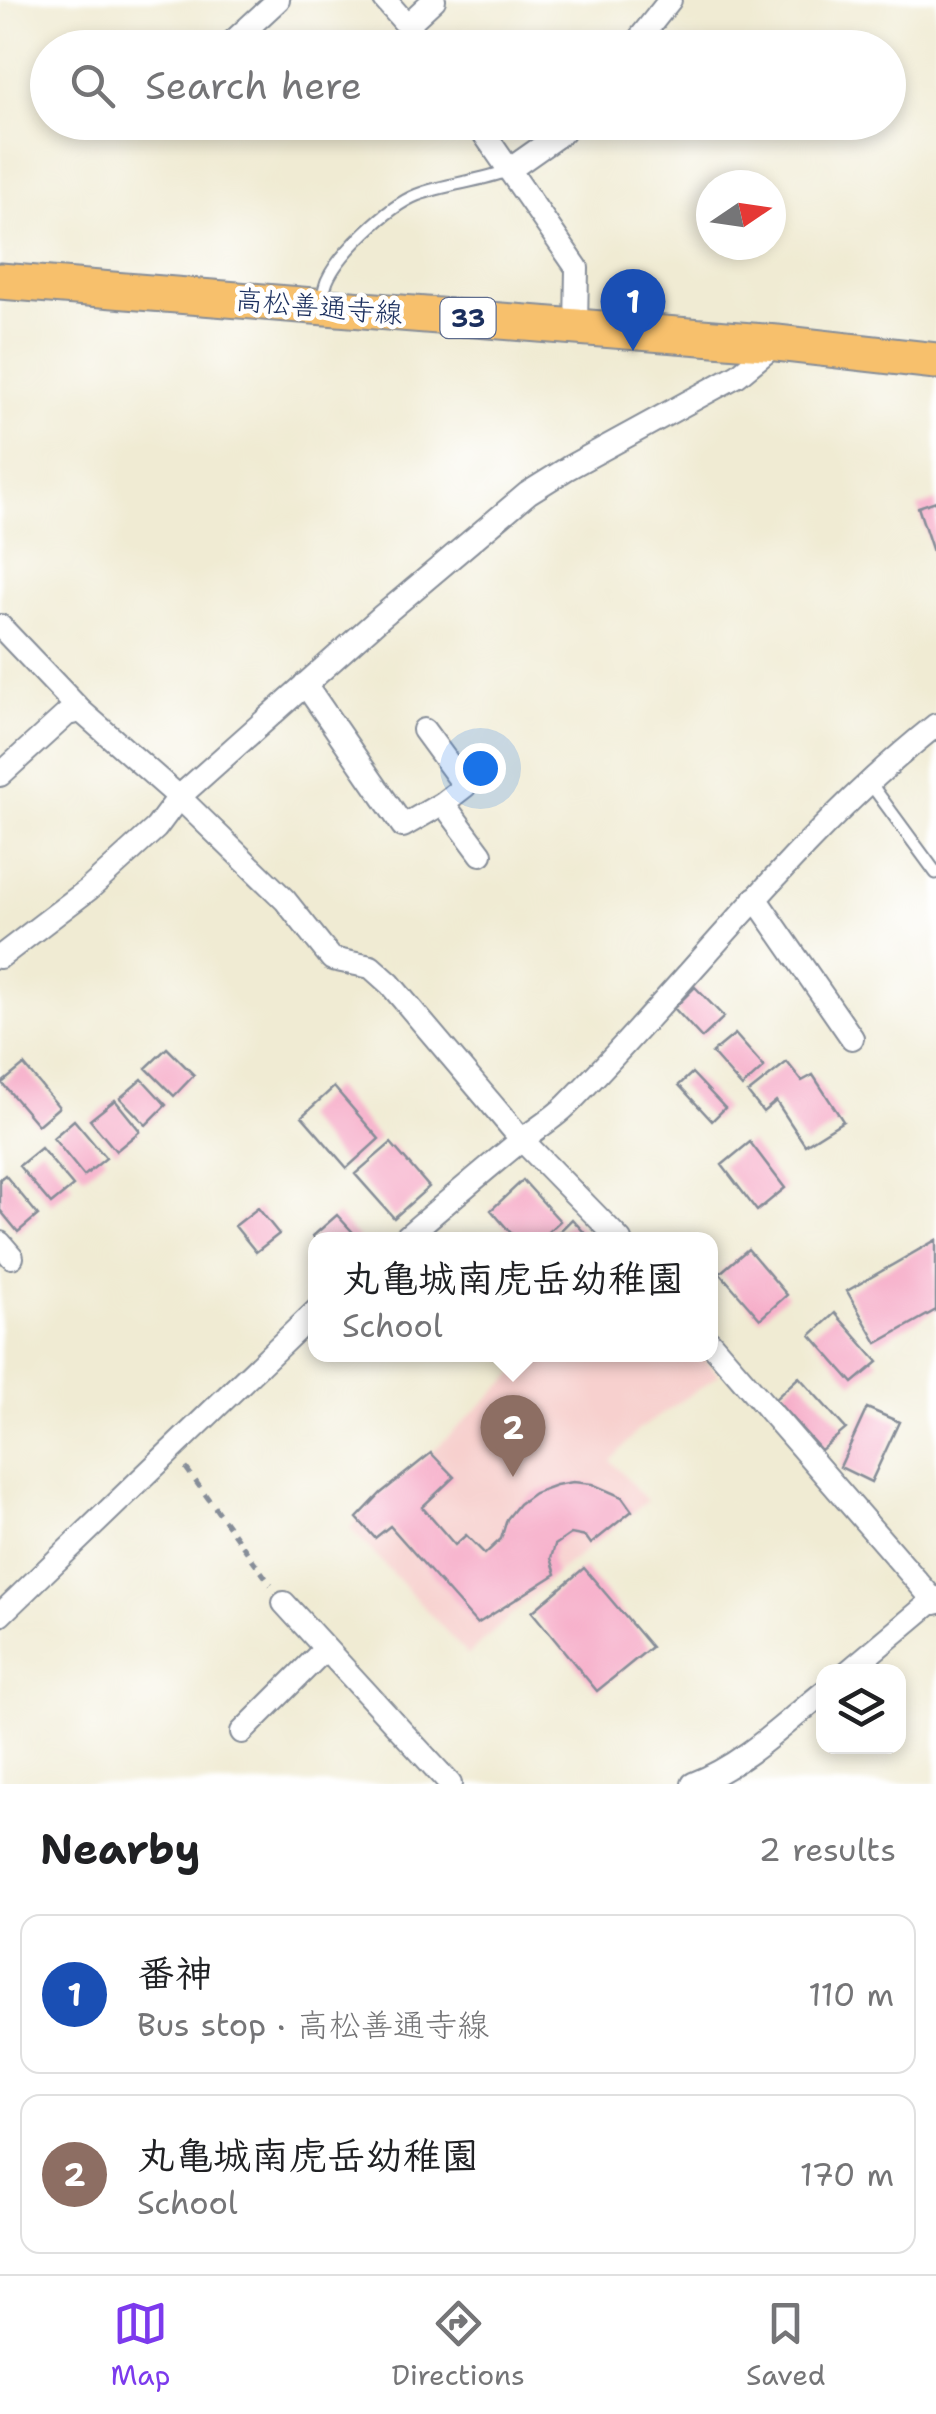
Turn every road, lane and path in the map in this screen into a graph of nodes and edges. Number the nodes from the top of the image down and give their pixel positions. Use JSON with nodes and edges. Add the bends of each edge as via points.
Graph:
{"nodes":[{"id":1,"x":278,"y":0,"type":"edge"},
{"id":2,"x":385,"y":0,"type":"edge"},
{"id":3,"x":434,"y":0,"type":"edge"},
{"id":4,"x":670,"y":0,"type":"edge"},
{"id":5,"x":408,"y":25,"type":"junction"},
{"id":6,"x":246,"y":30,"type":"edge"},
{"id":7,"x":411,"y":30,"type":"edge"},
{"id":8,"x":646,"y":30,"type":"edge"},
{"id":9,"x":488,"y":140,"type":"edge"},
{"id":10,"x":552,"y":140,"type":"edge"},
{"id":11,"x":509,"y":170,"type":"junction"},
{"id":12,"x":0,"y":281,"type":"edge"},
{"id":13,"x":320,"y":306,"type":"junction"},
{"id":14,"x":576,"y":327,"type":"junction"},
{"id":15,"x":777,"y":342,"type":"junction"},
{"id":16,"x":936,"y":360,"type":"edge"},
{"id":17,"x":0,"y":626,"type":"edge"},
{"id":18,"x":305,"y":684,"type":"junction"},
{"id":19,"x":81,"y":711,"type":"junction"},
{"id":20,"x":936,"y":725,"type":"edge"},
{"id":21,"x":424,"y":730,"type":"dead end"},
{"id":22,"x":0,"y":775,"type":"edge"},
{"id":23,"x":870,"y":783,"type":"junction"},
{"id":24,"x":179,"y":797,"type":"junction"},
{"id":25,"x":443,"y":803,"type":"junction"},
{"id":26,"x":481,"y":854,"type":"dead end"},
{"id":27,"x":936,"y":872,"type":"edge"},
{"id":28,"x":755,"y":898,"type":"junction"},
{"id":29,"x":0,"y":958,"type":"edge"},
{"id":30,"x":852,"y":1038,"type":"dead end"},
{"id":31,"x":522,"y":1140,"type":"junction"},
{"id":32,"x":412,"y":1232,"type":"edge"},
{"id":33,"x":612,"y":1232,"type":"edge"},
{"id":34,"x":308,"y":1320,"type":"edge"},
{"id":35,"x":718,"y":1351,"type":"edge"},
{"id":36,"x":172,"y":1448,"type":"junction"},
{"id":37,"x":935,"y":1600,"type":"edge"},
{"id":38,"x":284,"y":1604,"type":"joint"},
{"id":39,"x":0,"y":1615,"type":"edge"},
{"id":40,"x":325,"y":1649,"type":"junction"},
{"id":41,"x":858,"y":1664,"type":"edge"},
{"id":42,"x":816,"y":1698,"type":"edge"},
{"id":43,"x":242,"y":1732,"type":"dead end"},
{"id":44,"x":450,"y":1784,"type":"edge"},
{"id":45,"x":693,"y":1784,"type":"edge"}],
"edges":[{"from":1,"to":6,"type":"street"},
{"from":2,"to":5,"type":"street"},
{"from":3,"to":5,"type":"street"},
{"from":4,"to":8,"type":"street"},
{"from":5,"to":7,"type":"street"},
{"from":9,"to":11,"type":"street"},
{"from":10,"to":11,"type":"street"},
{"from":11,"to":13,"type":"lane","via":[[419,194],[393,208],[340,260]]},
{"from":11,"to":14,"type":"street","via":[[577,268]]},
{"from":12,"to":13,"type":"main road","name":"高松善通寺線","number":"33"},
{"from":13,"to":14,"type":"main road","name":"高松善通寺線","number":"33"},
{"from":14,"to":15,"type":"main road","name":"高松善通寺線","number":"33"},
{"from":15,"to":16,"type":"main road","name":"高松善通寺線","number":"33"},
{"from":15,"to":18,"type":"street","via":[[738,375],[528,493]]},
{"from":17,"to":19,"type":"street"},
{"from":18,"to":24,"type":"street"},
{"from":18,"to":25,"type":"street","via":[[403,826]]},
{"from":19,"to":22,"type":"street","via":[[67,714]]},
{"from":19,"to":24,"type":"street"},
{"from":20,"to":23,"type":"street"},
{"from":21,"to":25,"type":"street","via":[[465,786]]},
{"from":23,"to":27,"type":"lane"},
{"from":23,"to":28,"type":"street"},
{"from":24,"to":29,"type":"street","via":[[156,828],[89,889]]},
{"from":24,"to":31,"type":"street","via":[[285,900],[332,959],[371,967],[390,984]]},
{"from":25,"to":26,"type":"street"},
{"from":28,"to":30,"type":"street"},
{"from":28,"to":31,"type":"street","via":[[564,1108]]},
{"from":31,"to":32,"type":"street"},
{"from":31,"to":33,"type":"street"},
{"from":34,"to":36,"type":"street"},
{"from":35,"to":37,"type":"street"},
{"from":36,"to":38,"type":"path"},
{"from":36,"to":39,"type":"street"},
{"from":37,"to":41,"type":"street"},
{"from":38,"to":40,"type":"street"},
{"from":40,"to":43,"type":"street"},
{"from":40,"to":44,"type":"street"},
{"from":42,"to":45,"type":"street","via":[[745,1756]]}]}
